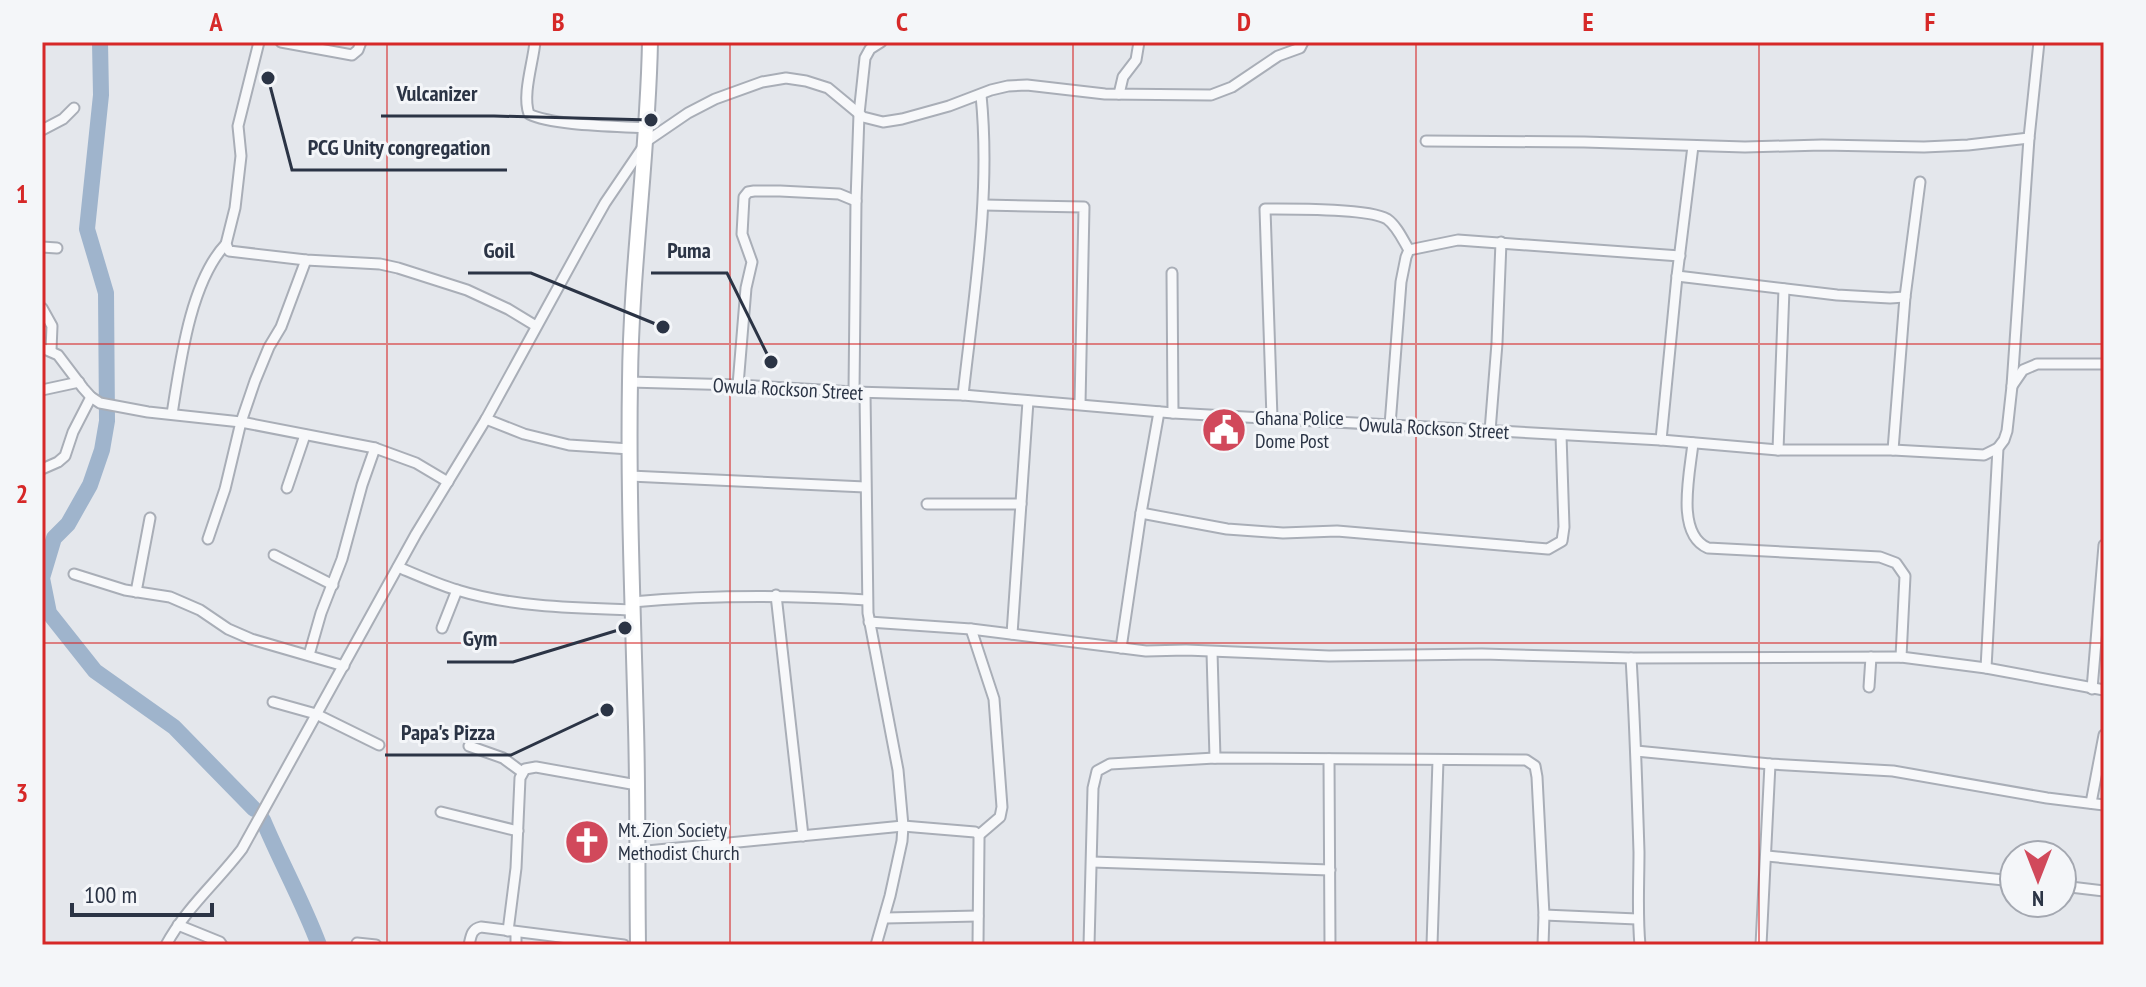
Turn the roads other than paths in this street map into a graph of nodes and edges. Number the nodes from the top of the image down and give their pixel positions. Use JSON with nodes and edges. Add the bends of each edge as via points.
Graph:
{"nodes":[{"id":1,"x":259,"y":42,"type":"edge"},
{"id":2,"x":281,"y":42,"type":"edge"},
{"id":3,"x":361,"y":42,"type":"edge"},
{"id":4,"x":535,"y":42,"type":"edge"},
{"id":5,"x":650,"y":42,"type":"edge"},
{"id":6,"x":881,"y":42,"type":"edge"},
{"id":7,"x":1139,"y":42,"type":"edge"},
{"id":8,"x":1303,"y":42,"type":"edge"},
{"id":9,"x":2039,"y":42,"type":"edge"},
{"id":10,"x":1119,"y":94,"type":"junction"},
{"id":11,"x":981,"y":95,"type":"junction"},
{"id":12,"x":74,"y":108,"type":"dead end"},
{"id":13,"x":859,"y":114,"type":"junction"},
{"id":14,"x":42,"y":130,"type":"edge"},
{"id":15,"x":647,"y":134,"type":"junction"},
{"id":16,"x":2029,"y":138,"type":"junction"},
{"id":17,"x":1426,"y":141,"type":"dead end"},
{"id":18,"x":1693,"y":146,"type":"junction"},
{"id":19,"x":1920,"y":182,"type":"dead end"},
{"id":20,"x":856,"y":201,"type":"junction"},
{"id":21,"x":984,"y":205,"type":"junction"},
{"id":22,"x":1501,"y":242,"type":"junction"},
{"id":23,"x":226,"y":244,"type":"junction"},
{"id":24,"x":42,"y":247,"type":"edge"},
{"id":25,"x":57,"y":248,"type":"dead end"},
{"id":26,"x":1409,"y":250,"type":"junction"},
{"id":27,"x":1680,"y":256,"type":"junction"},
{"id":28,"x":306,"y":260,"type":"junction"},
{"id":29,"x":1172,"y":273,"type":"dead end"},
{"id":30,"x":1677,"y":276,"type":"junction"},
{"id":31,"x":1784,"y":289,"type":"junction"},
{"id":32,"x":1905,"y":297,"type":"junction"},
{"id":33,"x":42,"y":308,"type":"edge"},
{"id":34,"x":536,"y":326,"type":"junction"},
{"id":35,"x":46,"y":349,"type":"edge"},
{"id":36,"x":2104,"y":364,"type":"edge"},
{"id":37,"x":79,"y":382,"type":"junction"},
{"id":38,"x":629,"y":382,"type":"junction"},
{"id":39,"x":738,"y":385,"type":"junction"},
{"id":40,"x":2012,"y":386,"type":"junction"},
{"id":41,"x":42,"y":390,"type":"edge"},
{"id":42,"x":860,"y":393,"type":"junction"},
{"id":43,"x":963,"y":395,"type":"junction"},
{"id":44,"x":95,"y":400,"type":"junction"},
{"id":45,"x":1028,"y":401,"type":"junction"},
{"id":46,"x":1080,"y":404,"type":"junction"},
{"id":47,"x":1159,"y":412,"type":"junction"},
{"id":48,"x":1173,"y":413,"type":"junction"},
{"id":49,"x":172,"y":414,"type":"junction"},
{"id":50,"x":1272,"y":418,"type":"junction"},
{"id":51,"x":486,"y":419,"type":"junction"},
{"id":52,"x":241,"y":422,"type":"junction"},
{"id":53,"x":1390,"y":425,"type":"junction"},
{"id":54,"x":1490,"y":431,"type":"junction"},
{"id":55,"x":305,"y":435,"type":"junction"},
{"id":56,"x":1561,"y":435,"type":"junction"},
{"id":57,"x":1661,"y":440,"type":"junction"},
{"id":58,"x":1693,"y":443,"type":"junction"},
{"id":59,"x":375,"y":448,"type":"junction"},
{"id":60,"x":1998,"y":448,"type":"junction"},
{"id":61,"x":630,"y":449,"type":"junction"},
{"id":62,"x":1778,"y":450,"type":"junction"},
{"id":63,"x":1893,"y":450,"type":"junction"},
{"id":64,"x":42,"y":469,"type":"edge"},
{"id":65,"x":630,"y":476,"type":"junction"},
{"id":66,"x":448,"y":482,"type":"junction"},
{"id":67,"x":865,"y":487,"type":"junction"},
{"id":68,"x":287,"y":488,"type":"dead end"},
{"id":69,"x":927,"y":504,"type":"dead end"},
{"id":70,"x":1021,"y":504,"type":"junction"},
{"id":71,"x":1141,"y":513,"type":"junction"},
{"id":72,"x":150,"y":518,"type":"dead end"},
{"id":73,"x":208,"y":539,"type":"dead end"},
{"id":74,"x":2104,"y":545,"type":"edge"},
{"id":75,"x":274,"y":555,"type":"dead end"},
{"id":76,"x":398,"y":567,"type":"junction"},
{"id":77,"x":2103,"y":567,"type":"edge"},
{"id":78,"x":74,"y":574,"type":"dead end"},
{"id":79,"x":333,"y":585,"type":"junction"},
{"id":80,"x":457,"y":590,"type":"junction"},
{"id":81,"x":136,"y":592,"type":"junction"},
{"id":82,"x":776,"y":595,"type":"junction"},
{"id":83,"x":867,"y":600,"type":"junction"},
{"id":84,"x":632,"y":606,"type":"junction"},
{"id":85,"x":869,"y":622,"type":"junction"},
{"id":86,"x":442,"y":628,"type":"dead end"},
{"id":87,"x":971,"y":629,"type":"junction"},
{"id":88,"x":1012,"y":634,"type":"junction"},
{"id":89,"x":1121,"y":648,"type":"junction"},
{"id":90,"x":1212,"y":652,"type":"junction"},
{"id":91,"x":309,"y":655,"type":"junction"},
{"id":92,"x":1871,"y":657,"type":"junction"},
{"id":93,"x":1901,"y":657,"type":"junction"},
{"id":94,"x":1631,"y":658,"type":"junction"},
{"id":95,"x":344,"y":666,"type":"junction"},
{"id":96,"x":1986,"y":668,"type":"junction"},
{"id":97,"x":1869,"y":687,"type":"dead end"},
{"id":98,"x":2092,"y":689,"type":"junction"},
{"id":99,"x":2104,"y":690,"type":"edge"},
{"id":100,"x":273,"y":702,"type":"dead end"},
{"id":101,"x":316,"y":714,"type":"junction"},
{"id":102,"x":2104,"y":735,"type":"edge"},
{"id":103,"x":379,"y":745,"type":"dead end"},
{"id":104,"x":469,"y":746,"type":"dead end"},
{"id":105,"x":1636,"y":751,"type":"junction"},
{"id":106,"x":1215,"y":758,"type":"junction"},
{"id":107,"x":1329,"y":759,"type":"junction"},
{"id":108,"x":1438,"y":760,"type":"junction"},
{"id":109,"x":1770,"y":764,"type":"junction"},
{"id":110,"x":522,"y":772,"type":"junction"},
{"id":111,"x":637,"y":785,"type":"junction"},
{"id":112,"x":2091,"y":803,"type":"junction"},
{"id":113,"x":2104,"y":805,"type":"edge"},
{"id":114,"x":441,"y":812,"type":"dead end"},
{"id":115,"x":903,"y":826,"type":"junction"},
{"id":116,"x":518,"y":831,"type":"junction"},
{"id":117,"x":979,"y":835,"type":"junction"},
{"id":118,"x":803,"y":836,"type":"junction"},
{"id":119,"x":637,"y":852,"type":"junction"},
{"id":120,"x":1767,"y":856,"type":"junction"},
{"id":121,"x":1092,"y":862,"type":"junction"},
{"id":122,"x":1330,"y":870,"type":"junction"},
{"id":123,"x":1998,"y":879,"type":"edge"},
{"id":124,"x":2078,"y":888,"type":"edge"},
{"id":125,"x":2104,"y":891,"type":"edge"},
{"id":126,"x":1544,"y":915,"type":"junction"},
{"id":127,"x":978,"y":916,"type":"junction"},
{"id":128,"x":885,"y":918,"type":"junction"},
{"id":129,"x":1637,"y":919,"type":"junction"},
{"id":130,"x":178,"y":925,"type":"junction"},
{"id":131,"x":512,"y":932,"type":"junction"},
{"id":132,"x":357,"y":943,"type":"dead end"},
{"id":133,"x":166,"y":945,"type":"edge"},
{"id":134,"x":222,"y":945,"type":"edge"},
{"id":135,"x":376,"y":945,"type":"edge"},
{"id":136,"x":469,"y":945,"type":"edge"},
{"id":137,"x":516,"y":945,"type":"edge"},
{"id":138,"x":624,"y":945,"type":"edge"},
{"id":139,"x":638,"y":945,"type":"edge"},
{"id":140,"x":876,"y":945,"type":"edge"},
{"id":141,"x":978,"y":945,"type":"edge"},
{"id":142,"x":1089,"y":945,"type":"edge"},
{"id":143,"x":1330,"y":945,"type":"edge"},
{"id":144,"x":1432,"y":945,"type":"edge"},
{"id":145,"x":1543,"y":945,"type":"edge"},
{"id":146,"x":1640,"y":945,"type":"edge"},
{"id":147,"x":1761,"y":945,"type":"edge"}],
"edges":[{"from":1,"to":23,"type":"street","via":[[239,116],[240,179]]},
{"from":2,"to":3,"type":"street","via":[[352,55]]},
{"from":4,"to":15,"type":"street","via":[[525,99],[529,114]]},
{"from":5,"to":15,"type":"main road"},
{"from":6,"to":13,"type":"street","via":[[865,58]]},
{"from":7,"to":10,"type":"street"},
{"from":8,"to":10,"type":"street","via":[[1211,95]]},
{"from":9,"to":16,"type":"street"},
{"from":10,"to":11,"type":"street","via":[[1027,85]]},
{"from":11,"to":13,"type":"street","via":[[883,122]]},
{"from":11,"to":21,"type":"street"},
{"from":12,"to":14,"type":"street"},
{"from":13,"to":15,"type":"street","via":[[828,88],[786,78],[715,99]]},
{"from":13,"to":20,"type":"street"},
{"from":15,"to":34,"type":"street"},
{"from":15,"to":38,"type":"main road"},
{"from":16,"to":18,"type":"street","via":[[1924,147]]},
{"from":16,"to":40,"type":"street"},
{"from":17,"to":18,"type":"street"},
{"from":18,"to":27,"type":"street"},
{"from":19,"to":32,"type":"street"},
{"from":20,"to":39,"type":"street","via":[[839,194],[780,191],[748,192],[744,197],[742,234],[752,262]]},
{"from":20,"to":42,"type":"street"},
{"from":21,"to":43,"type":"street"},
{"from":21,"to":46,"type":"street","via":[[1084,207]]},
{"from":22,"to":26,"type":"street","via":[[1458,240]]},
{"from":22,"to":27,"type":"street"},
{"from":22,"to":54,"type":"street"},
{"from":23,"to":28,"type":"street","via":[[236,253]]},
{"from":23,"to":49,"type":"street","via":[[209,268],[192,314]]},
{"from":24,"to":25,"type":"street"},
{"from":26,"to":50,"type":"street","via":[[1381,216],[1265,209]]},
{"from":26,"to":53,"type":"street","via":[[1401,282]]},
{"from":27,"to":30,"type":"street"},
{"from":28,"to":34,"type":"street","via":[[398,268],[467,290]]},
{"from":28,"to":52,"type":"street"},
{"from":29,"to":48,"type":"street"},
{"from":30,"to":31,"type":"street"},
{"from":30,"to":57,"type":"street"},
{"from":31,"to":32,"type":"street"},
{"from":31,"to":62,"type":"street"},
{"from":32,"to":63,"type":"street"},
{"from":33,"to":35,"type":"street","via":[[52,326]]},
{"from":34,"to":51,"type":"street"},
{"from":35,"to":37,"type":"street"},
{"from":36,"to":40,"type":"street","via":[[2037,364],[2023,370]]},
{"from":37,"to":41,"type":"street"},
{"from":37,"to":44,"type":"street"},
{"from":38,"to":39,"type":"street","name":"Owula Rockson Street"},
{"from":38,"to":61,"type":"main road"},
{"from":39,"to":42,"type":"street","name":"Owula Rockson Street"},
{"from":40,"to":60,"type":"street","via":[[2007,431]]},
{"from":42,"to":43,"type":"street","name":"Owula Rockson Street"},
{"from":42,"to":67,"type":"street"},
{"from":43,"to":45,"type":"street","name":"Owula Rockson Street"},
{"from":44,"to":49,"type":"street"},
{"from":44,"to":64,"type":"street","via":[[73,432],[65,456]]},
{"from":45,"to":46,"type":"street","name":"Owula Rockson Street"},
{"from":45,"to":70,"type":"street"},
{"from":46,"to":47,"type":"street","name":"Owula Rockson Street"},
{"from":47,"to":48,"type":"street","name":"Owula Rockson Street"},
{"from":47,"to":71,"type":"street"},
{"from":48,"to":50,"type":"street","name":"Owula Rockson Street"},
{"from":49,"to":52,"type":"street"},
{"from":50,"to":53,"type":"street","name":"Owula Rockson Street"},
{"from":51,"to":61,"type":"street","via":[[569,445]]},
{"from":51,"to":66,"type":"street"},
{"from":52,"to":55,"type":"street"},
{"from":52,"to":73,"type":"street"},
{"from":53,"to":54,"type":"street","name":"Owula Rockson Street"},
{"from":54,"to":56,"type":"street","name":"Owula Rockson Street"},
{"from":55,"to":59,"type":"street"},
{"from":55,"to":68,"type":"street"},
{"from":56,"to":57,"type":"street","name":"Owula Rockson Street"},
{"from":56,"to":71,"type":"street","via":[[1564,527],[1562,541],[1548,549],[1337,531],[1227,529]]},
{"from":57,"to":58,"type":"street","name":"Owula Rockson Street"},
{"from":58,"to":62,"type":"street","name":"Owula Rockson Street"},
{"from":58,"to":93,"type":"street","via":[[1688,525],[1699,544],[1880,557],[1896,563],[1905,576]]},
{"from":59,"to":66,"type":"street"},
{"from":59,"to":79,"type":"street"},
{"from":60,"to":63,"type":"street","name":"Owula Rockson Street","via":[[1984,455]]},
{"from":60,"to":96,"type":"street"},
{"from":61,"to":65,"type":"main road"},
{"from":62,"to":63,"type":"street","name":"Owula Rockson Street"},
{"from":65,"to":67,"type":"street"},
{"from":65,"to":84,"type":"main road"},
{"from":66,"to":76,"type":"street"},
{"from":67,"to":83,"type":"street"},
{"from":69,"to":70,"type":"street"},
{"from":70,"to":88,"type":"street"},
{"from":71,"to":89,"type":"street"},
{"from":72,"to":81,"type":"street"},
{"from":74,"to":77,"type":"street"},
{"from":75,"to":79,"type":"street"},
{"from":76,"to":80,"type":"street"},
{"from":76,"to":95,"type":"street"},
{"from":77,"to":98,"type":"street"},
{"from":78,"to":81,"type":"street"},
{"from":79,"to":91,"type":"street"},
{"from":80,"to":84,"type":"street","via":[[538,605]]},
{"from":80,"to":86,"type":"street"},
{"from":81,"to":91,"type":"street","via":[[170,597],[251,639]]},
{"from":82,"to":83,"type":"street"},
{"from":82,"to":84,"type":"street","via":[[690,597]]},
{"from":82,"to":118,"type":"street"},
{"from":83,"to":85,"type":"street"},
{"from":84,"to":111,"type":"main road"},
{"from":85,"to":87,"type":"street"},
{"from":85,"to":115,"type":"street","via":[[898,770]]},
{"from":87,"to":88,"type":"street"},
{"from":87,"to":117,"type":"street","via":[[994,699],[1002,807],[1000,817]]},
{"from":88,"to":89,"type":"street"},
{"from":89,"to":90,"type":"street"},
{"from":90,"to":94,"type":"street"},
{"from":90,"to":106,"type":"street"},
{"from":91,"to":95,"type":"street"},
{"from":92,"to":93,"type":"street"},
{"from":92,"to":94,"type":"street"},
{"from":92,"to":97,"type":"street"},
{"from":93,"to":96,"type":"street"},
{"from":94,"to":105,"type":"street"},
{"from":95,"to":101,"type":"street"},
{"from":96,"to":98,"type":"street"},
{"from":98,"to":99,"type":"street"},
{"from":100,"to":101,"type":"street"},
{"from":101,"to":103,"type":"street"},
{"from":101,"to":130,"type":"street","via":[[242,849]]},
{"from":102,"to":112,"type":"street"},
{"from":104,"to":110,"type":"street","via":[[503,758]]},
{"from":105,"to":109,"type":"street"},
{"from":105,"to":129,"type":"street"},
{"from":106,"to":107,"type":"street"},
{"from":106,"to":121,"type":"street","via":[[1110,764],[1097,771]]},
{"from":107,"to":108,"type":"street"},
{"from":107,"to":122,"type":"street"},
{"from":108,"to":126,"type":"street","via":[[1526,760],[1535,766]]},
{"from":108,"to":144,"type":"street"},
{"from":109,"to":112,"type":"street","via":[[1893,771]]},
{"from":109,"to":120,"type":"street"},
{"from":110,"to":111,"type":"street","via":[[536,767]]},
{"from":110,"to":116,"type":"street"},
{"from":111,"to":119,"type":"main road"},
{"from":112,"to":113,"type":"street"},
{"from":114,"to":116,"type":"street"},
{"from":115,"to":117,"type":"street"},
{"from":115,"to":118,"type":"street"},
{"from":115,"to":128,"type":"street"},
{"from":116,"to":131,"type":"street"},
{"from":117,"to":127,"type":"street"},
{"from":118,"to":119,"type":"street"},
{"from":119,"to":139,"type":"main road"},
{"from":120,"to":123,"type":"street"},
{"from":120,"to":147,"type":"street"},
{"from":121,"to":122,"type":"street"},
{"from":121,"to":142,"type":"street"},
{"from":122,"to":143,"type":"street"},
{"from":124,"to":125,"type":"street"},
{"from":126,"to":129,"type":"street"},
{"from":126,"to":145,"type":"street"},
{"from":127,"to":128,"type":"street"},
{"from":127,"to":141,"type":"street"},
{"from":128,"to":140,"type":"street"},
{"from":129,"to":146,"type":"street"},
{"from":130,"to":133,"type":"street"},
{"from":130,"to":134,"type":"street"},
{"from":131,"to":136,"type":"street","via":[[476,928]]},
{"from":131,"to":137,"type":"street"},
{"from":131,"to":138,"type":"street"},
{"from":132,"to":135,"type":"street"}]}
